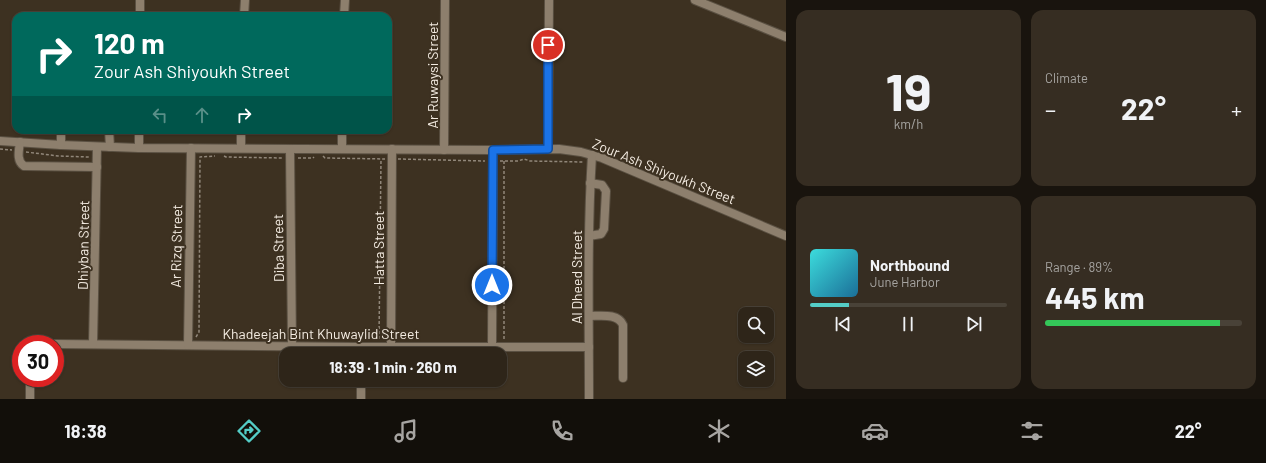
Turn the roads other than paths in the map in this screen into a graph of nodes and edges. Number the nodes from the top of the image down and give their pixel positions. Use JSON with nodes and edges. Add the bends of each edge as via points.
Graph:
{"nodes":[{"id":1,"x":140,"y":0,"type":"edge"},
{"id":2,"x":244,"y":0,"type":"edge"},
{"id":3,"x":344,"y":0,"type":"edge"},
{"id":4,"x":445,"y":0,"type":"edge"},
{"id":5,"x":549,"y":0,"type":"edge"},
{"id":6,"x":696,"y":0,"type":"edge"},
{"id":7,"x":140,"y":12,"type":"edge"},
{"id":8,"x":244,"y":12,"type":"edge"},
{"id":9,"x":344,"y":12,"type":"edge"},
{"id":10,"x":786,"y":37,"type":"edge"},
{"id":11,"x":61,"y":134,"type":"edge"},
{"id":12,"x":109,"y":134,"type":"edge"},
{"id":13,"x":139,"y":134,"type":"edge"},
{"id":14,"x":241,"y":134,"type":"edge"},
{"id":15,"x":342,"y":134,"type":"edge"},
{"id":16,"x":0,"y":141,"type":"edge"},
{"id":17,"x":20,"y":142,"type":"junction"},
{"id":18,"x":61,"y":145,"type":"junction"},
{"id":19,"x":97,"y":147,"type":"junction"},
{"id":20,"x":110,"y":147,"type":"junction"},
{"id":21,"x":139,"y":148,"type":"junction"},
{"id":22,"x":191,"y":148,"type":"junction"},
{"id":23,"x":241,"y":148,"type":"junction"},
{"id":24,"x":290,"y":149,"type":"junction"},
{"id":25,"x":342,"y":149,"type":"junction"},
{"id":26,"x":392,"y":149,"type":"junction"},
{"id":27,"x":548,"y":149,"type":"junction"},
{"id":28,"x":444,"y":150,"type":"junction"},
{"id":29,"x":493,"y":150,"type":"junction"},
{"id":30,"x":592,"y":159,"type":"junction"},
{"id":31,"x":97,"y":167,"type":"junction"},
{"id":32,"x":590,"y":183,"type":"junction"},
{"id":33,"x":589,"y":236,"type":"junction"},
{"id":34,"x":786,"y":236,"type":"edge"},
{"id":35,"x":589,"y":316,"type":"junction"},
{"id":36,"x":64,"y":344,"type":"edge"},
{"id":37,"x":94,"y":344,"type":"junction"},
{"id":38,"x":188,"y":345,"type":"junction"},
{"id":39,"x":292,"y":346,"type":"junction"},
{"id":40,"x":492,"y":346,"type":"junction"},
{"id":41,"x":589,"y":346,"type":"junction"},
{"id":42,"x":309,"y":347,"type":"edge"},
{"id":43,"x":391,"y":347,"type":"joint"},
{"id":44,"x":623,"y":378,"type":"dead end"},
{"id":45,"x":30,"y":387,"type":"edge"},
{"id":46,"x":361,"y":387,"type":"edge"},
{"id":47,"x":30,"y":399,"type":"edge"},
{"id":48,"x":361,"y":399,"type":"edge"},
{"id":49,"x":589,"y":399,"type":"edge"}],
"edges":[{"from":1,"to":7,"type":"street"},
{"from":2,"to":8,"type":"street"},
{"from":3,"to":9,"type":"street"},
{"from":4,"to":28,"type":"street","name":"Ar Ruwaysi Street"},
{"from":5,"to":27,"type":"street"},
{"from":6,"to":10,"type":"street"},
{"from":11,"to":18,"type":"street"},
{"from":12,"to":20,"type":"street"},
{"from":13,"to":21,"type":"street"},
{"from":14,"to":23,"type":"street"},
{"from":15,"to":25,"type":"street"},
{"from":16,"to":17,"type":"street","name":"Zour Ash Shiyoukh Street"},
{"from":17,"to":18,"type":"street","name":"Zour Ash Shiyoukh Street"},
{"from":17,"to":31,"type":"street","via":[[19,162],[24,166]]},
{"from":18,"to":19,"type":"street","name":"Zour Ash Shiyoukh Street"},
{"from":19,"to":20,"type":"street","name":"Zour Ash Shiyoukh Street"},
{"from":19,"to":31,"type":"street","name":"Dhiyban Street"},
{"from":20,"to":21,"type":"street","name":"Zour Ash Shiyoukh Street"},
{"from":21,"to":22,"type":"street","name":"Zour Ash Shiyoukh Street"},
{"from":22,"to":23,"type":"street","name":"Zour Ash Shiyoukh Street"},
{"from":22,"to":38,"type":"street","name":"Ar Rizq Street"},
{"from":23,"to":24,"type":"street","name":"Zour Ash Shiyoukh Street"},
{"from":24,"to":25,"type":"street","name":"Zour Ash Shiyoukh Street"},
{"from":24,"to":39,"type":"street","name":"Diba Street"},
{"from":25,"to":26,"type":"street","name":"Zour Ash Shiyoukh Street"},
{"from":26,"to":28,"type":"street","name":"Zour Ash Shiyoukh Street"},
{"from":26,"to":43,"type":"street","name":"Hatta Street"},
{"from":27,"to":29,"type":"street","name":"Zour Ash Shiyoukh Street"},
{"from":27,"to":30,"type":"street","name":"Zour Ash Shiyoukh Street","via":[[566,149]]},
{"from":28,"to":29,"type":"street","name":"Zour Ash Shiyoukh Street"},
{"from":29,"to":40,"type":"street"},
{"from":30,"to":32,"type":"street","name":"Al Dheed Street"},
{"from":30,"to":34,"type":"street","name":"Zour Ash Shiyoukh Street"},
{"from":31,"to":37,"type":"street","name":"Dhiyban Street"},
{"from":32,"to":33,"type":"street","name":"Al Dheed Street"},
{"from":32,"to":33,"type":"street","via":[[602,185],[606,191],[604,229],[601,234]]},
{"from":33,"to":35,"type":"street","name":"Al Dheed Street"},
{"from":35,"to":41,"type":"street","name":"Al Dheed Street"},
{"from":35,"to":44,"type":"street","via":[[613,316],[622,323]]},
{"from":36,"to":37,"type":"street","name":"Khadeejah Bint Khuwaylid Street"},
{"from":37,"to":38,"type":"street","name":"Khadeejah Bint Khuwaylid Street"},
{"from":38,"to":39,"type":"street","name":"Khadeejah Bint Khuwaylid Street"},
{"from":39,"to":42,"type":"street","name":"Khadeejah Bint Khuwaylid Street"},
{"from":40,"to":41,"type":"street","name":"Khadeejah Bint Khuwaylid Street"},
{"from":40,"to":43,"type":"street","name":"Khadeejah Bint Khuwaylid Street"},
{"from":41,"to":49,"type":"street","name":"Al Dheed Street"},
{"from":45,"to":47,"type":"street"},
{"from":46,"to":48,"type":"street"}]}
